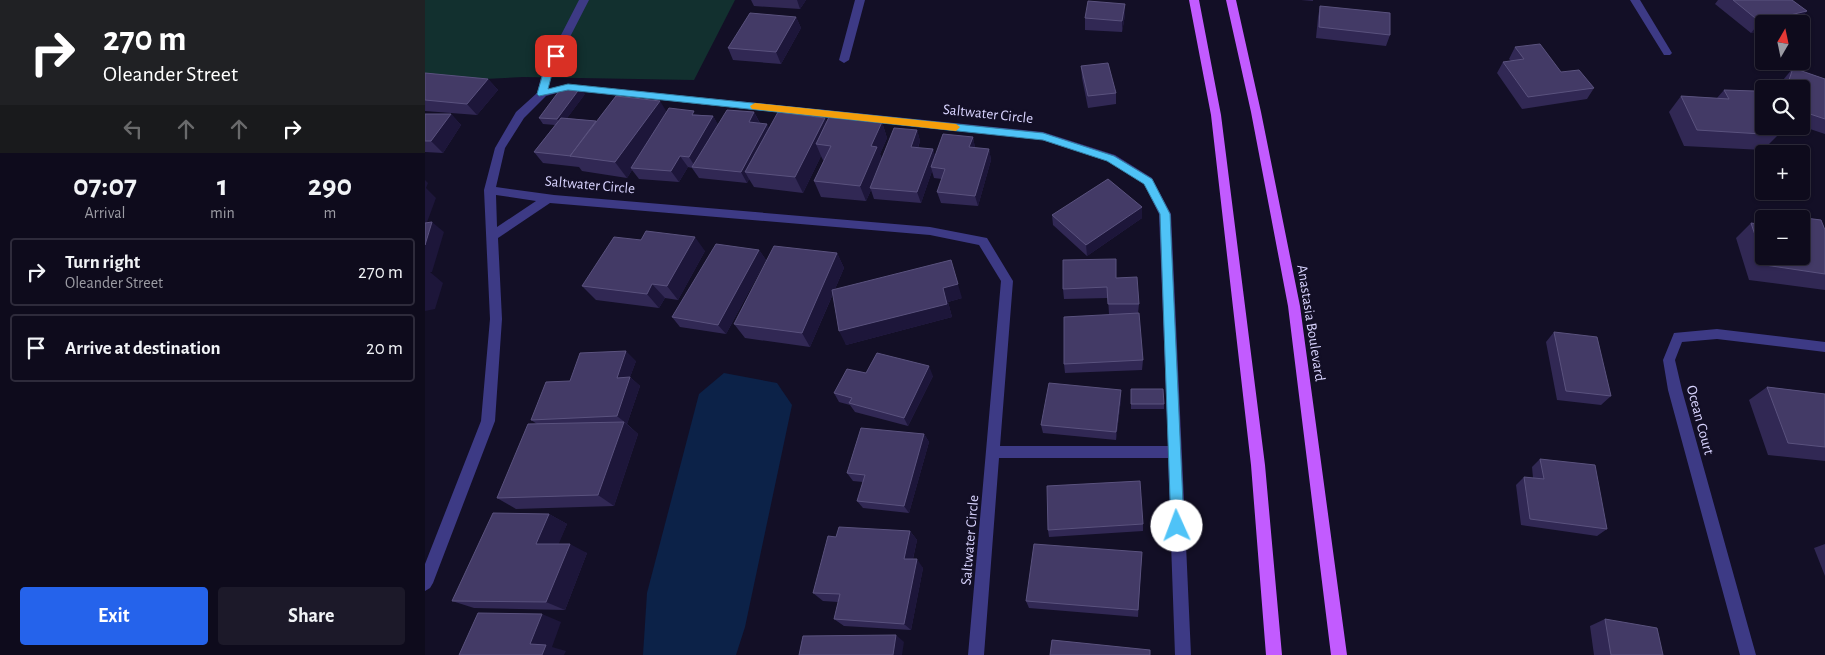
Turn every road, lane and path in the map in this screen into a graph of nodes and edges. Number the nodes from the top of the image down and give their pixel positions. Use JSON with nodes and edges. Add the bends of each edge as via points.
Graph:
{"nodes":[{"id":1,"x":584,"y":0,"type":"edge"},
{"id":2,"x":860,"y":0,"type":"edge"},
{"id":3,"x":1194,"y":0,"type":"edge"},
{"id":4,"x":1231,"y":0,"type":"edge"},
{"id":5,"x":1635,"y":0,"type":"edge"},
{"id":6,"x":1667,"y":53,"type":"dead end"},
{"id":7,"x":844,"y":60,"type":"dead end"},
{"id":8,"x":542,"y":94,"type":"junction"},
{"id":9,"x":490,"y":190,"type":"junction"},
{"id":10,"x":548,"y":198,"type":"junction"},
{"id":11,"x":493,"y":236,"type":"junction"},
{"id":12,"x":1825,"y":347,"type":"edge"},
{"id":13,"x":993,"y":452,"type":"junction"},
{"id":14,"x":1174,"y":452,"type":"junction"},
{"id":15,"x":425,"y":583,"type":"edge"},
{"id":16,"x":976,"y":655,"type":"edge"},
{"id":17,"x":1183,"y":655,"type":"edge"},
{"id":18,"x":1275,"y":655,"type":"edge"},
{"id":19,"x":1339,"y":655,"type":"edge"},
{"id":20,"x":1748,"y":655,"type":"edge"}],
"edges":[{"from":1,"to":8,"type":"street","via":[[548,70]]},
{"from":2,"to":7,"type":"street"},
{"from":3,"to":18,"type":"main road","via":[[1216,115],[1258,464]]},
{"from":4,"to":19,"type":"main road","name":"Anastasia Boulevard","via":[[1293,306]]},
{"from":5,"to":6,"type":"street"},
{"from":8,"to":9,"type":"street","name":"Saltwater Circle","via":[[520,115],[500,148]]},
{"from":8,"to":14,"type":"street","name":"Saltwater Circle","via":[[568,87],[1033,135],[1111,158],[1148,182],[1165,214]]},
{"from":9,"to":10,"type":"street","name":"Saltwater Circle"},
{"from":9,"to":11,"type":"street","name":"Saltwater Circle"},
{"from":10,"to":11,"type":"street"},
{"from":10,"to":13,"type":"street","name":"Saltwater Circle","via":[[931,231],[983,242],[1007,281]]},
{"from":11,"to":15,"type":"street","name":"Saltwater Circle","via":[[497,319],[488,421]]},
{"from":12,"to":20,"type":"street","name":"Ocean Court","via":[[1717,334],[1678,336],[1669,360]]},
{"from":13,"to":14,"type":"street"},
{"from":13,"to":16,"type":"street","name":"Saltwater Circle"},
{"from":14,"to":17,"type":"street","name":"Saltwater Circle"}]}
